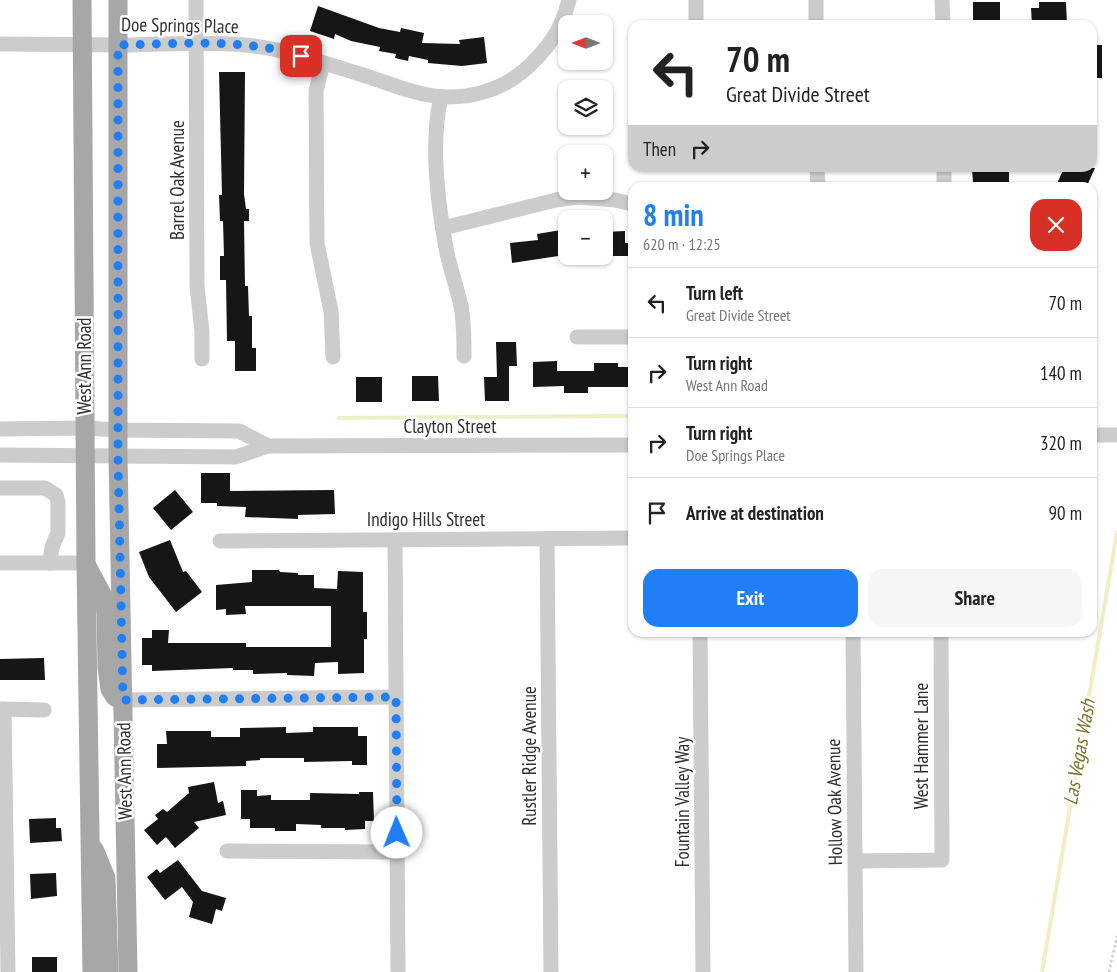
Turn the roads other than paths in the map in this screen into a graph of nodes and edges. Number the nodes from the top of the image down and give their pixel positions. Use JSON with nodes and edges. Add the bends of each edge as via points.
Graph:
{"nodes":[{"id":1,"x":82,"y":0,"type":"edge"},
{"id":2,"x":118,"y":0,"type":"edge"},
{"id":3,"x":196,"y":0,"type":"edge"},
{"id":4,"x":569,"y":0,"type":"edge"},
{"id":5,"x":696,"y":0,"type":"edge"},
{"id":6,"x":816,"y":0,"type":"edge"},
{"id":7,"x":942,"y":0,"type":"edge"},
{"id":8,"x":696,"y":20,"type":"edge"},
{"id":9,"x":816,"y":20,"type":"edge"},
{"id":10,"x":942,"y":20,"type":"edge"},
{"id":11,"x":0,"y":44,"type":"edge"},
{"id":12,"x":82,"y":44,"type":"junction"},
{"id":13,"x":196,"y":44,"type":"junction"},
{"id":14,"x":118,"y":45,"type":"junction"},
{"id":15,"x":323,"y":63,"type":"junction"},
{"id":16,"x":441,"y":97,"type":"junction"},
{"id":17,"x":628,"y":203,"type":"edge"},
{"id":18,"x":443,"y":228,"type":"junction"},
{"id":19,"x":577,"y":337,"type":"dead end"},
{"id":20,"x":628,"y":337,"type":"edge"},
{"id":21,"x":464,"y":356,"type":"dead end"},
{"id":22,"x":333,"y":357,"type":"dead end"},
{"id":23,"x":202,"y":359,"type":"dead end"},
{"id":24,"x":84,"y":428,"type":"junction"},
{"id":25,"x":0,"y":429,"type":"edge"},
{"id":26,"x":119,"y":430,"type":"junction"},
{"id":27,"x":1097,"y":435,"type":"edge"},
{"id":28,"x":1117,"y":435,"type":"edge"},
{"id":29,"x":628,"y":445,"type":"edge"},
{"id":30,"x":268,"y":446,"type":"junction"},
{"id":31,"x":0,"y":455,"type":"edge"},
{"id":32,"x":84,"y":455,"type":"junction"},
{"id":33,"x":118,"y":456,"type":"junction"},
{"id":34,"x":0,"y":488,"type":"edge"},
{"id":35,"x":628,"y":538,"type":"edge"},
{"id":36,"x":547,"y":539,"type":"junction"},
{"id":37,"x":395,"y":540,"type":"junction"},
{"id":38,"x":220,"y":541,"type":"dead end"},
{"id":39,"x":0,"y":563,"type":"edge"},
{"id":40,"x":50,"y":563,"type":"junction"},
{"id":41,"x":86,"y":563,"type":"junction"},
{"id":42,"x":700,"y":637,"type":"edge"},
{"id":43,"x":853,"y":637,"type":"edge"},
{"id":44,"x":940,"y":637,"type":"edge"},
{"id":45,"x":396,"y":697,"type":"junction"},
{"id":46,"x":123,"y":700,"type":"junction"},
{"id":47,"x":2,"y":709,"type":"edge"},
{"id":48,"x":44,"y":710,"type":"dead end"},
{"id":49,"x":90,"y":841,"type":"junction"},
{"id":50,"x":227,"y":851,"type":"dead end"},
{"id":51,"x":397,"y":852,"type":"junction"},
{"id":52,"x":855,"y":861,"type":"junction"},
{"id":53,"x":8,"y":972,"type":"edge"},
{"id":54,"x":92,"y":972,"type":"edge"},
{"id":55,"x":109,"y":972,"type":"edge"},
{"id":56,"x":128,"y":972,"type":"edge"},
{"id":57,"x":398,"y":972,"type":"edge"},
{"id":58,"x":551,"y":972,"type":"edge"},
{"id":59,"x":703,"y":972,"type":"edge"},
{"id":60,"x":856,"y":972,"type":"edge"}],
"edges":[{"from":1,"to":12,"type":"main road","name":"West Ann Road"},
{"from":2,"to":14,"type":"main road","name":"West Ann Road"},
{"from":3,"to":13,"type":"street","name":"Barrel Oak Avenue"},
{"from":4,"to":16,"type":"street","name":"Doe Springs Place","via":[[555,38],[527,69],[510,82],[473,95]]},
{"from":5,"to":8,"type":"street"},
{"from":6,"to":9,"type":"street"},
{"from":7,"to":10,"type":"street"},
{"from":11,"to":12,"type":"street","name":"Doe Springs Place"},
{"from":12,"to":14,"type":"street","name":"Doe Springs Place"},
{"from":12,"to":24,"type":"main road","name":"West Ann Road"},
{"from":13,"to":14,"type":"street","name":"Doe Springs Place"},
{"from":13,"to":15,"type":"street","name":"Doe Springs Place","via":[[269,48]]},
{"from":13,"to":23,"type":"street","name":"Barrel Oak Avenue","via":[[197,286]]},
{"from":14,"to":26,"type":"main road","name":"West Ann Road"},
{"from":15,"to":16,"type":"street","name":"Doe Springs Place"},
{"from":15,"to":22,"type":"street","via":[[316,91],[317,243],[331,311]]},
{"from":16,"to":18,"type":"street","via":[[436,117],[438,201]]},
{"from":17,"to":18,"type":"street","via":[[577,197]]},
{"from":18,"to":21,"type":"street","via":[[461,306]]},
{"from":19,"to":20,"type":"street"},
{"from":24,"to":25,"type":"street","name":"Clayton Street"},
{"from":24,"to":26,"type":"street","name":"Clayton Street"},
{"from":24,"to":32,"type":"main road","name":"West Ann Road"},
{"from":26,"to":30,"type":"street","name":"Clayton Street","via":[[239,431]]},
{"from":26,"to":33,"type":"main road","name":"West Ann Road"},
{"from":27,"to":28,"type":"street"},
{"from":29,"to":30,"type":"street","name":"Clayton Street"},
{"from":30,"to":33,"type":"street","name":"Clayton Street","via":[[236,457]]},
{"from":31,"to":32,"type":"street","name":"Clayton Street"},
{"from":32,"to":33,"type":"street","name":"Clayton Street"},
{"from":32,"to":41,"type":"main road","name":"West Ann Road"},
{"from":33,"to":46,"type":"main road","name":"West Ann Road"},
{"from":34,"to":40,"type":"street","via":[[46,488],[56,495],[58,533],[50,553]]},
{"from":35,"to":36,"type":"street","name":"Indigo Hills Street"},
{"from":36,"to":37,"type":"street","name":"Indigo Hills Street"},
{"from":36,"to":58,"type":"street","name":"Rustler Ridge Avenue"},
{"from":37,"to":38,"type":"street","name":"Indigo Hills Street"},
{"from":37,"to":45,"type":"street"},
{"from":39,"to":40,"type":"street"},
{"from":40,"to":41,"type":"street"},
{"from":41,"to":46,"type":"main road","via":[[104,598],[110,689],[115,697]]},
{"from":41,"to":49,"type":"main road","name":"West Ann Road"},
{"from":42,"to":59,"type":"street","name":"Fountain Valley Way"},
{"from":43,"to":52,"type":"street","name":"Hollow Oak Avenue"},
{"from":44,"to":52,"type":"street","name":"West Hammer Lane","via":[[942,860]]},
{"from":45,"to":46,"type":"street"},
{"from":45,"to":51,"type":"street"},
{"from":46,"to":56,"type":"main road","name":"West Ann Road"},
{"from":47,"to":48,"type":"street"},
{"from":47,"to":53,"type":"street"},
{"from":49,"to":54,"type":"main road","name":"West Ann Road"},
{"from":49,"to":55,"type":"main road","via":[[106,878]]},
{"from":50,"to":51,"type":"street"},
{"from":51,"to":57,"type":"street"},
{"from":52,"to":60,"type":"street","name":"Hollow Oak Avenue"}]}
